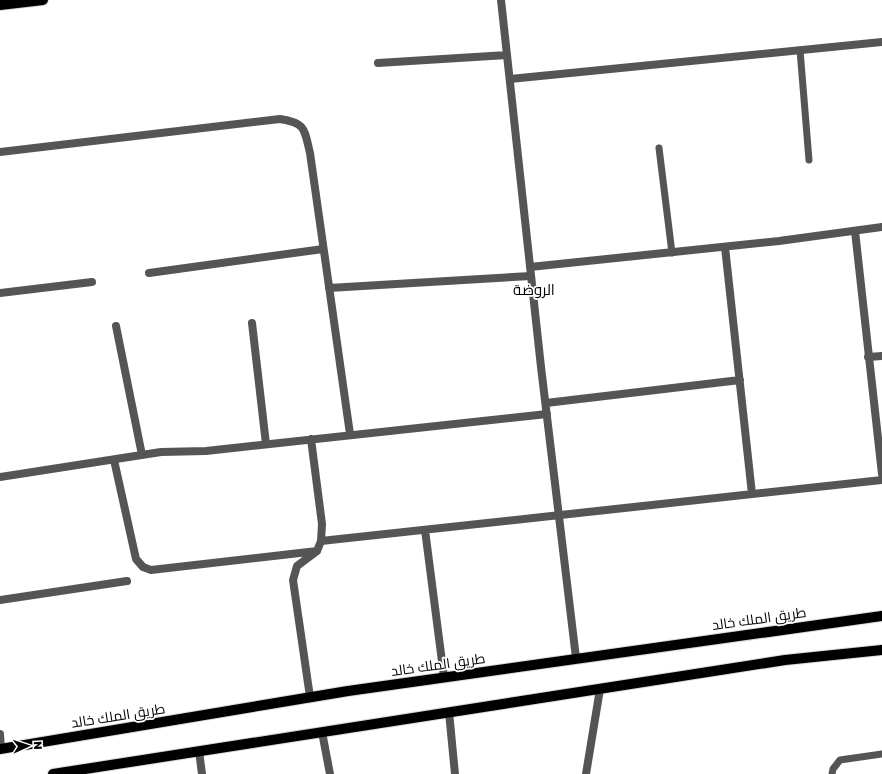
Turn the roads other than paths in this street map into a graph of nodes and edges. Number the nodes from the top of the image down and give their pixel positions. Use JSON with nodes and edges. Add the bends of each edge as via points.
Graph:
{"nodes":[{"id":1,"x":43,"y":0,"type":"edge"},
{"id":2,"x":501,"y":0,"type":"edge"},
{"id":3,"x":0,"y":5,"type":"edge"},
{"id":4,"x":882,"y":42,"type":"edge"},
{"id":5,"x":800,"y":50,"type":"junction"},
{"id":6,"x":507,"y":55,"type":"junction"},
{"id":7,"x":378,"y":63,"type":"dead end"},
{"id":8,"x":510,"y":79,"type":"junction"},
{"id":9,"x":659,"y":148,"type":"dead end"},
{"id":10,"x":0,"y":152,"type":"edge"},
{"id":11,"x":809,"y":160,"type":"dead end"},
{"id":12,"x":882,"y":227,"type":"edge"},
{"id":13,"x":855,"y":231,"type":"junction"},
{"id":14,"x":725,"y":247,"type":"junction"},
{"id":15,"x":323,"y":248,"type":"junction"},
{"id":16,"x":672,"y":253,"type":"junction"},
{"id":17,"x":530,"y":268,"type":"junction"},
{"id":18,"x":150,"y":273,"type":"dead end"},
{"id":19,"x":531,"y":276,"type":"junction"},
{"id":20,"x":92,"y":282,"type":"dead end"},
{"id":21,"x":329,"y":288,"type":"junction"},
{"id":22,"x":0,"y":293,"type":"edge"},
{"id":23,"x":252,"y":323,"type":"dead end"},
{"id":24,"x":116,"y":326,"type":"dead end"},
{"id":25,"x":882,"y":356,"type":"edge"},
{"id":26,"x":868,"y":358,"type":"junction"},
{"id":27,"x":740,"y":380,"type":"junction"},
{"id":28,"x":546,"y":403,"type":"junction"},
{"id":29,"x":547,"y":414,"type":"junction"},
{"id":30,"x":350,"y":434,"type":"junction"},
{"id":31,"x":311,"y":439,"type":"junction"},
{"id":32,"x":266,"y":444,"type":"junction"},
{"id":33,"x":142,"y":455,"type":"junction"},
{"id":34,"x":114,"y":460,"type":"junction"},
{"id":35,"x":882,"y":474,"type":"edge"},
{"id":36,"x":0,"y":477,"type":"edge"},
{"id":37,"x":882,"y":480,"type":"edge"},
{"id":38,"x":752,"y":494,"type":"junction"},
{"id":39,"x":559,"y":516,"type":"junction"},
{"id":40,"x":425,"y":530,"type":"junction"},
{"id":41,"x":321,"y":542,"type":"junction"},
{"id":42,"x":317,"y":551,"type":"junction"},
{"id":43,"x":128,"y":581,"type":"dead end"},
{"id":44,"x":0,"y":600,"type":"edge"},
{"id":45,"x":882,"y":616,"type":"edge"},
{"id":46,"x":882,"y":650,"type":"edge"},
{"id":47,"x":576,"y":658,"type":"junction"},
{"id":48,"x":444,"y":677,"type":"junction"},
{"id":49,"x":600,"y":689,"type":"junction"},
{"id":50,"x":310,"y":698,"type":"junction"},
{"id":51,"x":449,"y":712,"type":"junction"},
{"id":52,"x":322,"y":732,"type":"junction"},
{"id":53,"x":0,"y":734,"type":"edge"},
{"id":54,"x":1,"y":749,"type":"edge"},
{"id":55,"x":199,"y":751,"type":"junction"},
{"id":56,"x":882,"y":754,"type":"edge"},
{"id":57,"x":52,"y":774,"type":"edge"},
{"id":58,"x":202,"y":774,"type":"edge"},
{"id":59,"x":330,"y":774,"type":"edge"},
{"id":60,"x":455,"y":774,"type":"edge"},
{"id":61,"x":586,"y":774,"type":"edge"},
{"id":62,"x":832,"y":774,"type":"edge"}],
"edges":[{"from":1,"to":3,"type":"main road"},
{"from":2,"to":6,"type":"street"},
{"from":4,"to":5,"type":"street"},
{"from":5,"to":8,"type":"street"},
{"from":5,"to":11,"type":"lane"},
{"from":6,"to":7,"type":"street"},
{"from":6,"to":8,"type":"street"},
{"from":8,"to":17,"type":"street"},
{"from":9,"to":16,"type":"lane"},
{"from":10,"to":15,"type":"street","via":[[280,119],[295,122],[304,130],[310,153]]},
{"from":12,"to":13,"type":"street"},
{"from":13,"to":14,"type":"street"},
{"from":13,"to":26,"type":"street"},
{"from":14,"to":16,"type":"street"},
{"from":14,"to":27,"type":"street"},
{"from":15,"to":18,"type":"street"},
{"from":15,"to":21,"type":"street"},
{"from":16,"to":17,"type":"street"},
{"from":17,"to":19,"type":"street"},
{"from":19,"to":21,"type":"street"},
{"from":19,"to":28,"type":"street"},
{"from":20,"to":22,"type":"street"},
{"from":21,"to":30,"type":"street"},
{"from":23,"to":32,"type":"street"},
{"from":24,"to":33,"type":"street"},
{"from":25,"to":26,"type":"street"},
{"from":26,"to":35,"type":"street"},
{"from":27,"to":28,"type":"street"},
{"from":27,"to":38,"type":"street"},
{"from":28,"to":29,"type":"street"},
{"from":29,"to":30,"type":"street"},
{"from":29,"to":39,"type":"street"},
{"from":30,"to":31,"type":"street"},
{"from":31,"to":32,"type":"street"},
{"from":31,"to":41,"type":"street","via":[[322,524]]},
{"from":32,"to":33,"type":"street"},
{"from":33,"to":34,"type":"street"},
{"from":34,"to":36,"type":"street"},
{"from":34,"to":42,"type":"street","via":[[136,559],[143,567],[151,570]]},
{"from":37,"to":38,"type":"street"},
{"from":38,"to":39,"type":"street"},
{"from":39,"to":40,"type":"street"},
{"from":39,"to":47,"type":"street"},
{"from":40,"to":41,"type":"street"},
{"from":40,"to":48,"type":"street"},
{"from":41,"to":42,"type":"street"},
{"from":42,"to":50,"type":"street","via":[[297,566],[293,580]]},
{"from":43,"to":44,"type":"street"},
{"from":45,"to":47,"type":"main road","name":"طريق الملك خالد"},
{"from":46,"to":49,"type":"main road","via":[[785,660]]},
{"from":47,"to":48,"type":"main road","name":"طريق الملك خالد"},
{"from":48,"to":50,"type":"main road","name":"طريق الملك خالد"},
{"from":49,"to":51,"type":"main road"},
{"from":49,"to":61,"type":"street"},
{"from":50,"to":54,"type":"main road","name":"طريق الملك خالد"},
{"from":51,"to":52,"type":"main road"},
{"from":51,"to":60,"type":"street"},
{"from":52,"to":55,"type":"main road"},
{"from":52,"to":59,"type":"street"},
{"from":53,"to":54,"type":"street"},
{"from":55,"to":57,"type":"main road"},
{"from":55,"to":58,"type":"street"},
{"from":56,"to":62,"type":"lane","via":[[840,760]]}]}
